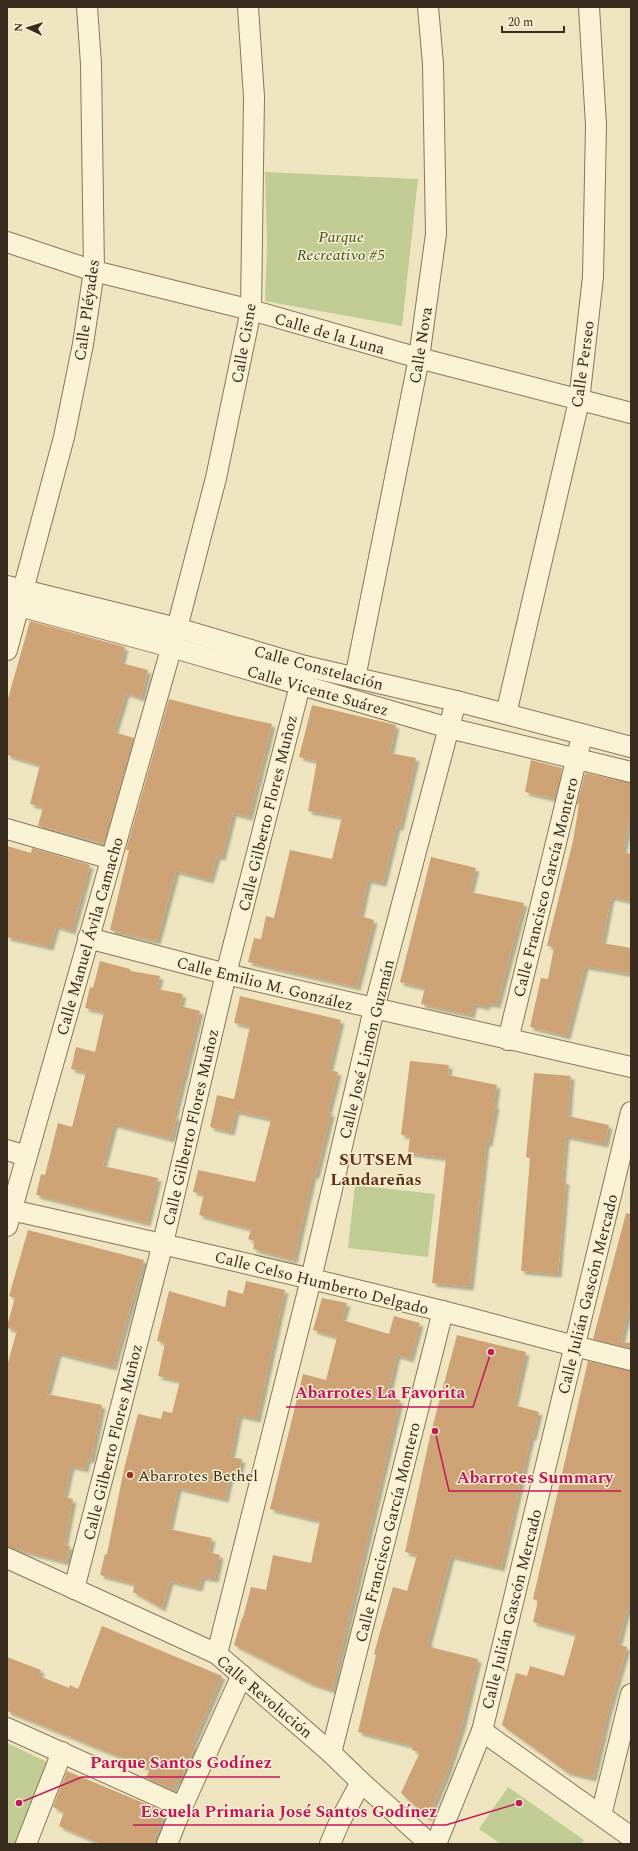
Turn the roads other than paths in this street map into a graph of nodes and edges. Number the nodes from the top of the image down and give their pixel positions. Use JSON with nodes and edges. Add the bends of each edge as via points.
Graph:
{"nodes":[{"id":1,"x":87,"y":7,"type":"edge"},
{"id":2,"x":248,"y":7,"type":"edge"},
{"id":3,"x":428,"y":7,"type":"edge"},
{"id":4,"x":589,"y":7,"type":"edge"},
{"id":5,"x":7,"y":242,"type":"edge"},
{"id":6,"x":94,"y":271,"type":"junction"},
{"id":7,"x":251,"y":310,"type":"junction"},
{"id":8,"x":419,"y":358,"type":"junction"},
{"id":9,"x":579,"y":401,"type":"junction"},
{"id":10,"x":631,"y":413,"type":"edge"},
{"id":11,"x":14,"y":596,"type":"edge"},
{"id":12,"x":177,"y":628,"type":"junction"},
{"id":13,"x":171,"y":647,"type":"junction"},
{"id":14,"x":7,"y":650,"type":"edge"},
{"id":15,"x":305,"y":666,"type":"junction"},
{"id":16,"x":355,"y":678,"type":"junction"},
{"id":17,"x":300,"y":685,"type":"junction"},
{"id":18,"x":456,"y":701,"type":"junction"},
{"id":19,"x":506,"y":714,"type":"junction"},
{"id":20,"x":449,"y":728,"type":"junction"},
{"id":21,"x":583,"y":734,"type":"junction"},
{"id":22,"x":631,"y":747,"type":"edge"},
{"id":23,"x":576,"y":757,"type":"junction"},
{"id":24,"x":631,"y":772,"type":"edge"},
{"id":25,"x":7,"y":829,"type":"edge"},
{"id":26,"x":111,"y":859,"type":"junction"},
{"id":27,"x":88,"y":938,"type":"junction"},
{"id":28,"x":226,"y":974,"type":"junction"},
{"id":29,"x":374,"y":1009,"type":"junction"},
{"id":30,"x":508,"y":1040,"type":"junction"},
{"id":31,"x":631,"y":1067,"type":"edge"},
{"id":32,"x":631,"y":1112,"type":"edge"},
{"id":33,"x":7,"y":1150,"type":"edge"},
{"id":34,"x":26,"y":1156,"type":"junction"},
{"id":35,"x":9,"y":1218,"type":"edge"},
{"id":36,"x":163,"y":1243,"type":"junction"},
{"id":37,"x":311,"y":1279,"type":"junction"},
{"id":38,"x":443,"y":1311,"type":"junction"},
{"id":39,"x":574,"y":1347,"type":"junction"},
{"id":40,"x":631,"y":1360,"type":"edge"},
{"id":41,"x":7,"y":1558,"type":"edge"},
{"id":42,"x":74,"y":1589,"type":"junction"},
{"id":43,"x":216,"y":1654,"type":"junction"},
{"id":44,"x":242,"y":1675,"type":"junction"},
{"id":45,"x":631,"y":1694,"type":"edge"},
{"id":46,"x":7,"y":1728,"type":"edge"},
{"id":47,"x":482,"y":1731,"type":"junction"},
{"id":48,"x":62,"y":1752,"type":"junction"},
{"id":49,"x":331,"y":1753,"type":"junction"},
{"id":50,"x":361,"y":1782,"type":"junction"},
{"id":51,"x":182,"y":1807,"type":"junction"},
{"id":52,"x":601,"y":1815,"type":"junction"},
{"id":53,"x":631,"y":1837,"type":"edge"},
{"id":54,"x":26,"y":1844,"type":"edge"},
{"id":55,"x":167,"y":1844,"type":"edge"},
{"id":56,"x":330,"y":1844,"type":"edge"},
{"id":57,"x":430,"y":1844,"type":"edge"},
{"id":58,"x":436,"y":1844,"type":"edge"}],
"edges":[{"from":1,"to":6,"type":"street","name":"Calle Pléyades","via":[[91,64]]},
{"from":2,"to":7,"type":"street","name":"Calle Cisne","via":[[254,97]]},
{"from":3,"to":8,"type":"street","name":"Calle Nova","via":[[433,64],[436,234]]},
{"from":4,"to":9,"type":"street","name":"Calle Perseo","via":[[596,125],[593,277]]},
{"from":5,"to":6,"type":"street","name":"Calle de la Luna"},
{"from":6,"to":7,"type":"street","name":"Calle de la Luna"},
{"from":6,"to":11,"type":"street","name":"Calle Pléyades","via":[[83,344],[64,436]]},
{"from":7,"to":8,"type":"street","name":"Calle de la Luna"},
{"from":7,"to":12,"type":"street","name":"Calle Cisne","via":[[216,478]]},
{"from":8,"to":9,"type":"street","name":"Calle de la Luna"},
{"from":8,"to":16,"type":"street","name":"Calle Nova"},
{"from":9,"to":10,"type":"street","name":"Calle de la Luna"},
{"from":9,"to":19,"type":"street","name":"Calle Perseo"},
{"from":11,"to":12,"type":"street","name":"Calle Constelación"},
{"from":11,"to":13,"type":"street","name":"Calle Vicente Suárez"},
{"from":11,"to":14,"type":"street","name":"Calle Pléyades"},
{"from":12,"to":13,"type":"street","name":"Calle Cisne"},
{"from":12,"to":15,"type":"street","name":"Calle Constelación"},
{"from":13,"to":17,"type":"street","name":"Calle Vicente Suárez"},
{"from":13,"to":26,"type":"street","name":"Calle Manuel Ávila Camacho"},
{"from":15,"to":16,"type":"street","name":"Calle Constelación"},
{"from":15,"to":17,"type":"street","name":"Calle Gilberto Flores Muñoz"},
{"from":16,"to":18,"type":"street","name":"Calle Constelación"},
{"from":17,"to":20,"type":"street","name":"Calle Vicente Suárez"},
{"from":17,"to":28,"type":"street","name":"Calle Gilberto Flores Muñoz"},
{"from":18,"to":19,"type":"street","name":"Calle Constelación"},
{"from":18,"to":20,"type":"street","name":"Calle José Limón Guzmán"},
{"from":19,"to":21,"type":"street","name":"Calle Constelación"},
{"from":20,"to":23,"type":"street","name":"Calle Vicente Suárez"},
{"from":20,"to":29,"type":"street","name":"Calle José Limón Guzmán"},
{"from":21,"to":22,"type":"street","name":"Calle Constelación"},
{"from":21,"to":23,"type":"street","name":"Calle Francisco García Montero"},
{"from":23,"to":24,"type":"street","name":"Calle Vicente Suárez"},
{"from":23,"to":30,"type":"street","name":"Calle Francisco García Montero"},
{"from":25,"to":26,"type":"street"},
{"from":26,"to":27,"type":"street","name":"Calle Manuel Ávila Camacho"},
{"from":27,"to":28,"type":"street","name":"Calle Emilio M. González"},
{"from":27,"to":34,"type":"street","name":"Calle Manuel Ávila Camacho"},
{"from":28,"to":29,"type":"street","name":"Calle Emilio M. González"},
{"from":28,"to":36,"type":"street","name":"Calle Gilberto Flores Muñoz"},
{"from":29,"to":30,"type":"street","name":"Calle Emilio M. González"},
{"from":29,"to":37,"type":"street","name":"Calle José Limón Guzmán"},
{"from":30,"to":31,"type":"street","name":"Calle Emilio M. González"},
{"from":32,"to":39,"type":"street","name":"Calle Julián Gascón Mercado"},
{"from":33,"to":34,"type":"street"},
{"from":34,"to":35,"type":"street","name":"Calle Manuel Ávila Camacho"},
{"from":35,"to":36,"type":"street","name":"Calle Celso Humberto Delgado"},
{"from":36,"to":37,"type":"street","name":"Calle Celso Humberto Delgado"},
{"from":36,"to":42,"type":"street","name":"Calle Gilberto Flores Muñoz"},
{"from":37,"to":38,"type":"street","name":"Calle Celso Humberto Delgado"},
{"from":37,"to":43,"type":"street","name":"Calle José Limón Guzmán"},
{"from":38,"to":39,"type":"street","name":"Calle Celso Humberto Delgado"},
{"from":38,"to":49,"type":"street","name":"Calle Francisco García Montero"},
{"from":39,"to":40,"type":"street","name":"Calle Celso Humberto Delgado"},
{"from":39,"to":47,"type":"street","name":"Calle Julián Gascón Mercado"},
{"from":41,"to":42,"type":"street","name":"Calle Revolución"},
{"from":42,"to":43,"type":"street","name":"Calle Revolución"},
{"from":43,"to":44,"type":"street","name":"Calle Revolución"},
{"from":44,"to":49,"type":"street","name":"Calle Revolución"},
{"from":44,"to":51,"type":"street"},
{"from":45,"to":52,"type":"street"},
{"from":46,"to":48,"type":"street"},
{"from":47,"to":52,"type":"street"},
{"from":47,"to":58,"type":"street","name":"Calle Julián Gascón Mercado"},
{"from":48,"to":51,"type":"street"},
{"from":48,"to":54,"type":"street"},
{"from":49,"to":50,"type":"street","name":"Calle Revolución"},
{"from":50,"to":56,"type":"street"},
{"from":50,"to":57,"type":"street","name":"Calle Revolución"},
{"from":51,"to":55,"type":"street"},
{"from":52,"to":53,"type":"street"}]}
